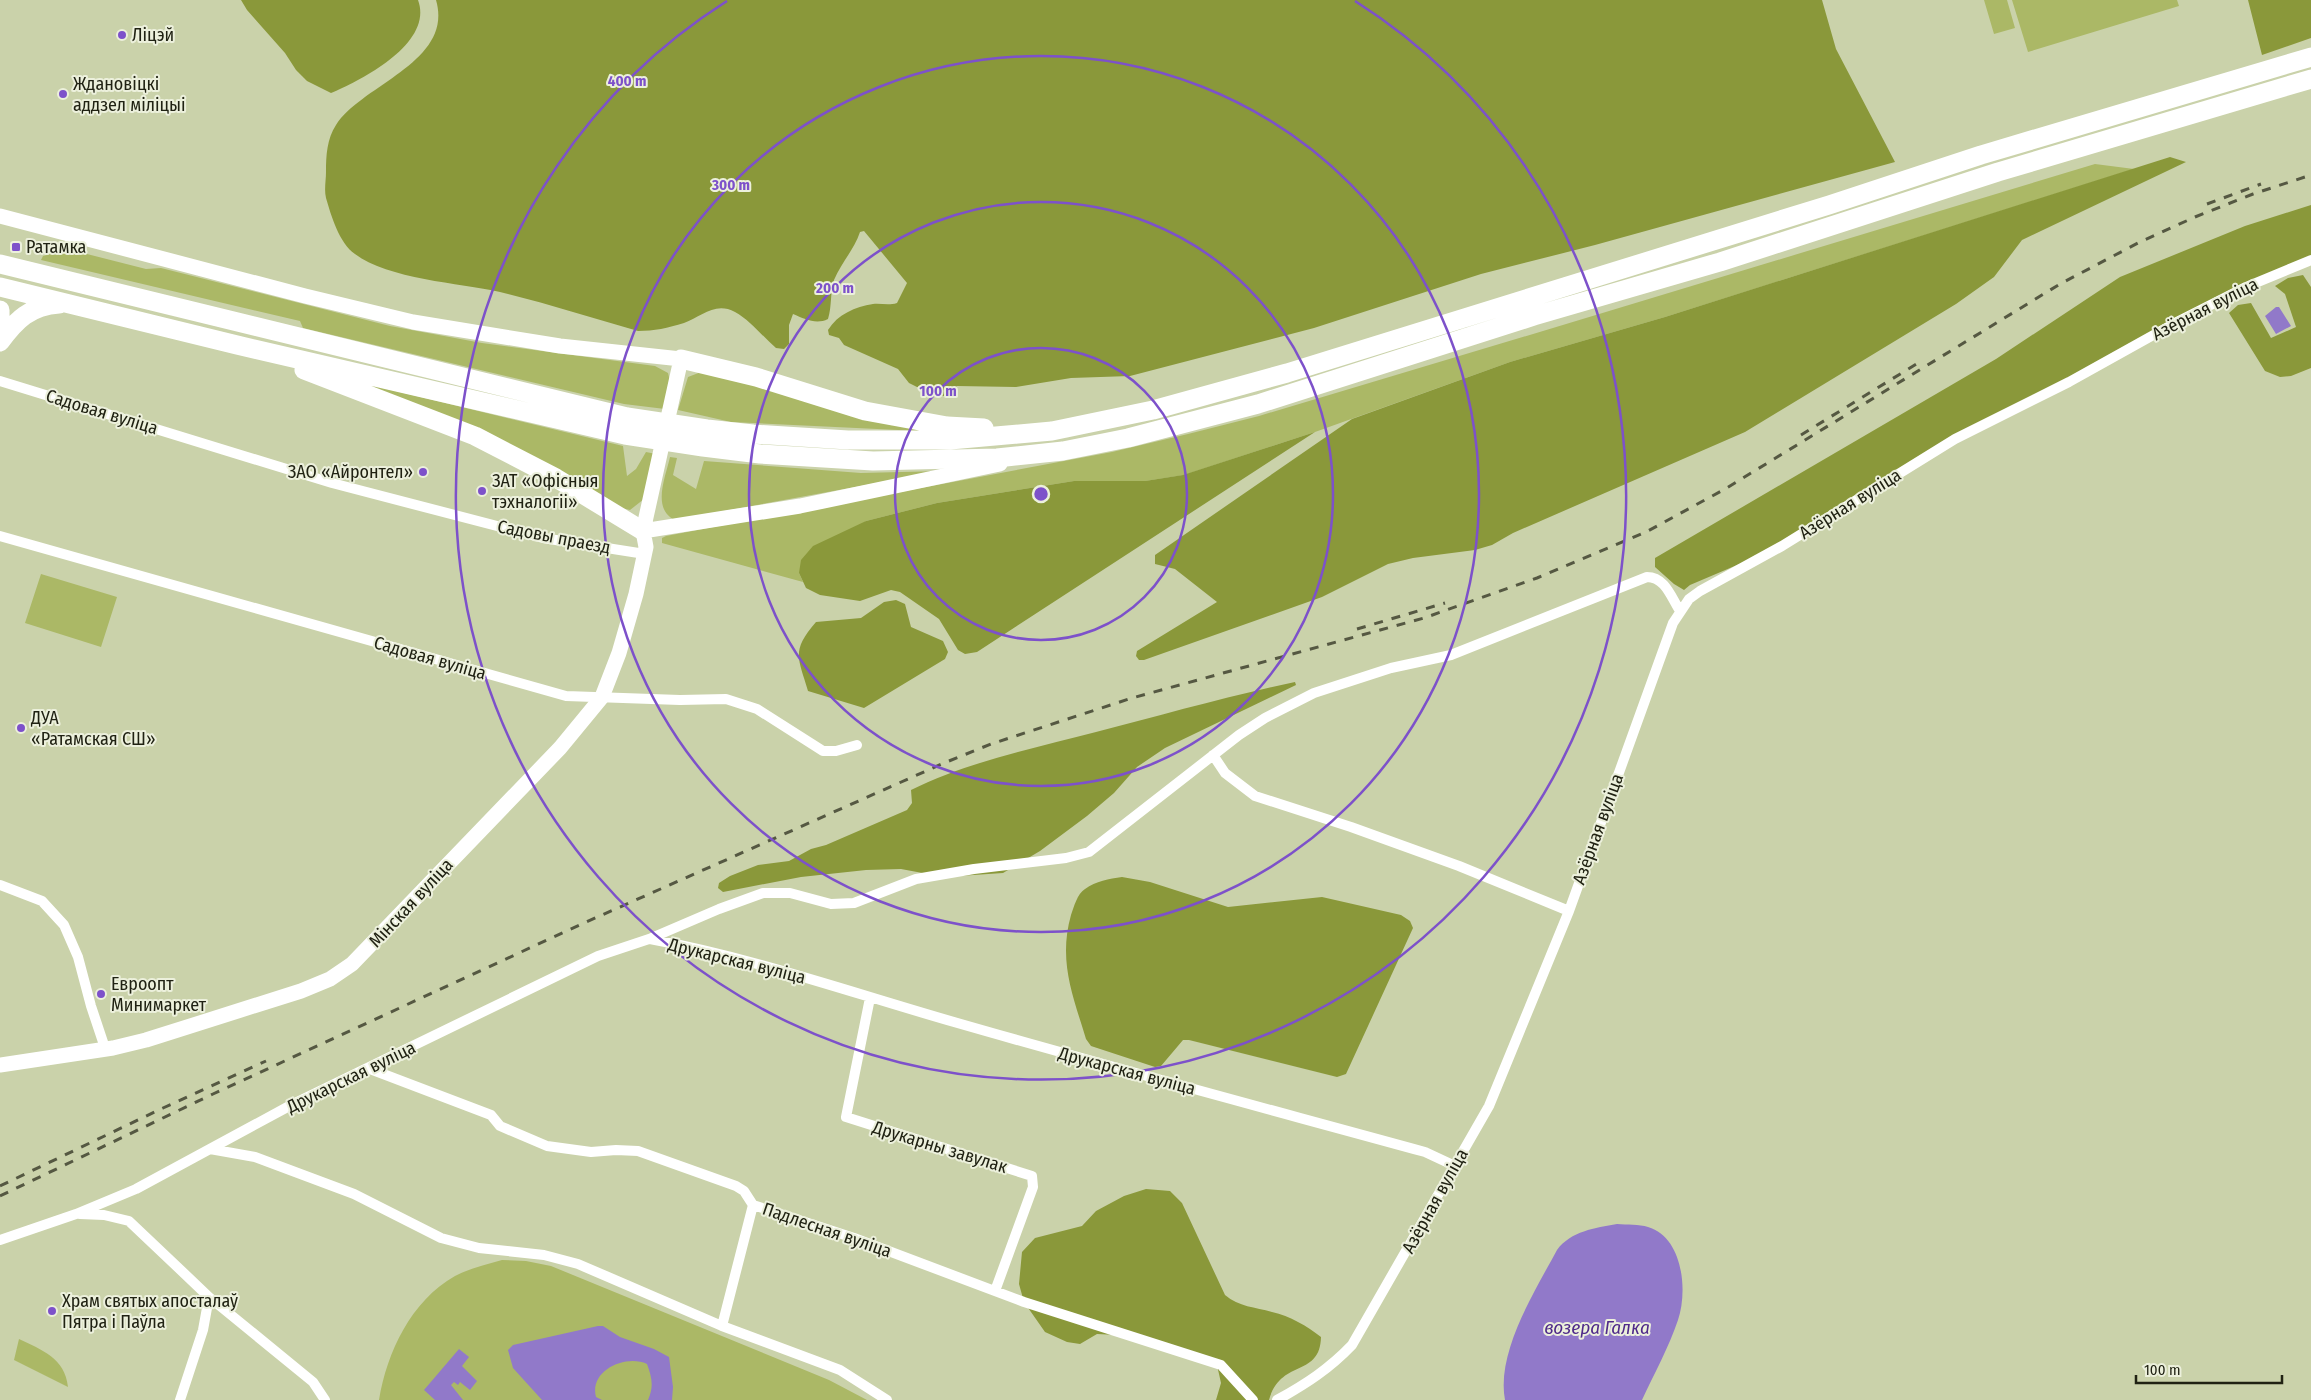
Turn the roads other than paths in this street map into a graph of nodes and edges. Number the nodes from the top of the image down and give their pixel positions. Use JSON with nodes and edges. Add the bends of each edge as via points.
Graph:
{"nodes":[{"id":1,"x":2311,"y":57,"type":"edge"},
{"id":2,"x":2311,"y":79,"type":"edge"},
{"id":3,"x":0,"y":216,"type":"edge"},
{"id":4,"x":2311,"y":260,"type":"edge"},
{"id":5,"x":0,"y":264,"type":"edge"},
{"id":6,"x":0,"y":287,"type":"edge"},
{"id":7,"x":74,"y":304,"type":"junction"},
{"id":8,"x":0,"y":310,"type":"edge"},
{"id":9,"x":0,"y":328,"type":"edge"},
{"id":10,"x":0,"y":342,"type":"edge"},
{"id":11,"x":237,"y":345,"type":"junction"},
{"id":12,"x":681,"y":359,"type":"junction"},
{"id":13,"x":0,"y":381,"type":"edge"},
{"id":14,"x":1107,"y":420,"type":"junction"},
{"id":15,"x":626,"y":426,"type":"junction"},
{"id":16,"x":705,"y":438,"type":"junction"},
{"id":17,"x":233,"y":451,"type":"joint"},
{"id":18,"x":1063,"y":451,"type":"junction"},
{"id":19,"x":643,"y":531,"type":"junction"},
{"id":20,"x":0,"y":536,"type":"edge"},
{"id":21,"x":645,"y":554,"type":"junction"},
{"id":22,"x":1680,"y":611,"type":"junction"},
{"id":23,"x":602,"y":697,"type":"junction"},
{"id":24,"x":857,"y":745,"type":"dead end"},
{"id":25,"x":1213,"y":755,"type":"junction"},
{"id":26,"x":0,"y":885,"type":"edge"},
{"id":27,"x":1568,"y":911,"type":"junction"},
{"id":28,"x":649,"y":939,"type":"junction"},
{"id":29,"x":870,"y":998,"type":"junction"},
{"id":30,"x":105,"y":1048,"type":"junction"},
{"id":31,"x":0,"y":1065,"type":"edge"},
{"id":32,"x":370,"y":1068,"type":"junction"},
{"id":33,"x":210,"y":1149,"type":"junction"},
{"id":34,"x":1455,"y":1166,"type":"junction"},
{"id":35,"x":753,"y":1205,"type":"junction"},
{"id":36,"x":76,"y":1214,"type":"junction"},
{"id":37,"x":0,"y":1240,"type":"edge"},
{"id":38,"x":995,"y":1291,"type":"junction"},
{"id":39,"x":209,"y":1296,"type":"junction"},
{"id":40,"x":722,"y":1326,"type":"junction"},
{"id":41,"x":180,"y":1400,"type":"edge"},
{"id":42,"x":325,"y":1400,"type":"edge"},
{"id":43,"x":887,"y":1400,"type":"edge"},
{"id":44,"x":1253,"y":1400,"type":"edge"},
{"id":45,"x":1278,"y":1400,"type":"edge"}],
"edges":[{"from":1,"to":14,"type":"highway","via":[[1980,156],[1287,373]]},
{"from":2,"to":18,"type":"highway","via":[[1998,172],[1720,262],[1526,319],[1258,404],[1128,438]]},
{"from":3,"to":12,"type":"street","via":[[413,322],[551,345]]},
{"from":4,"to":22,"type":"street","name":"Азёрная вуліца","via":[[2184,318],[2069,382],[1955,439],[1782,546],[1700,591]]},
{"from":5,"to":15,"type":"highway"},
{"from":6,"to":7,"type":"highway"},
{"from":7,"to":10,"type":"highway","via":[[56,304],[26,312]]},
{"from":7,"to":11,"type":"highway"},
{"from":8,"to":9,"type":"highway"},
{"from":11,"to":15,"type":"highway"},
{"from":11,"to":19,"type":"highway","via":[[475,436],[556,478]]},
{"from":12,"to":14,"type":"highway","via":[[756,377],[866,411],[947,426],[989,428]]},
{"from":12,"to":19,"type":"street","name":"Мінская вуліца"},
{"from":13,"to":17,"type":"street","name":"Садовая вуліца"},
{"from":14,"to":16,"type":"highway","via":[[1016,436],[950,440]]},
{"from":15,"to":16,"type":"highway"},
{"from":16,"to":18,"type":"highway","via":[[873,461],[997,458]]},
{"from":17,"to":21,"type":"street","name":"Садовы праезд","via":[[332,483],[543,538]]},
{"from":18,"to":19,"type":"street","via":[[800,506]]},
{"from":19,"to":21,"type":"street","name":"Мінская вуліца"},
{"from":20,"to":23,"type":"street","name":"Садовая вуліца","via":[[556,693]]},
{"from":21,"to":23,"type":"street","name":"Мінская вуліца","via":[[628,626]]},
{"from":22,"to":25,"type":"street","via":[[1661,581],[1647,577],[1451,655],[1391,668],[1314,693],[1265,718]]},
{"from":22,"to":27,"type":"street","name":"Азёрная вуліца"},
{"from":23,"to":24,"type":"street","name":"Садовая вуліца","via":[[726,699],[757,709],[824,751]]},
{"from":23,"to":30,"type":"street","name":"Мінская вуліца","via":[[560,748],[368,949],[341,972],[301,991],[154,1037]]},
{"from":25,"to":27,"type":"street","via":[[1237,785],[1255,796],[1459,866]]},
{"from":25,"to":28,"type":"street","via":[[1089,852],[916,879],[854,903],[831,904],[790,893],[763,893]]},
{"from":26,"to":30,"type":"street","via":[[42,902],[64,925],[78,957]]},
{"from":27,"to":34,"type":"street","name":"Азёрная вуліца","via":[[1489,1106]]},
{"from":28,"to":29,"type":"street","name":"Друкарская вуліца","via":[[696,948]]},
{"from":28,"to":32,"type":"street","name":"Друкарская вуліца","via":[[598,956]]},
{"from":29,"to":34,"type":"street","name":"Друкарская вуліца","via":[[1425,1152]]},
{"from":29,"to":38,"type":"street","name":"Друкарны завулак","via":[[846,1118],[1032,1176],[1033,1187]]},
{"from":30,"to":31,"type":"street","name":"Мінская вуліца"},
{"from":32,"to":33,"type":"street","name":"Друкарская вуліца","via":[[293,1104]]},
{"from":32,"to":35,"type":"street","name":"Падлесная вуліца","via":[[491,1115],[500,1126],[547,1146],[591,1152],[638,1151],[736,1186],[744,1191]]},
{"from":33,"to":36,"type":"street","name":"Друкарская вуліца","via":[[136,1189]]},
{"from":33,"to":40,"type":"street","via":[[255,1157],[354,1194],[441,1238],[479,1248],[544,1255],[578,1264]]},
{"from":34,"to":45,"type":"street","name":"Азёрная вуліца","via":[[1352,1345],[1333,1365]]},
{"from":35,"to":38,"type":"street","name":"Падлесная вуліца","via":[[854,1238]]},
{"from":35,"to":40,"type":"street"},
{"from":36,"to":37,"type":"street","name":"Друкарская вуліца"},
{"from":36,"to":39,"type":"street","via":[[104,1215],[129,1221]]},
{"from":38,"to":44,"type":"street","name":"Падлесная вуліца","via":[[1221,1365]]},
{"from":39,"to":41,"type":"street","via":[[203,1330]]},
{"from":39,"to":42,"type":"street","via":[[313,1382]]},
{"from":40,"to":43,"type":"street","via":[[840,1370]]}]}
